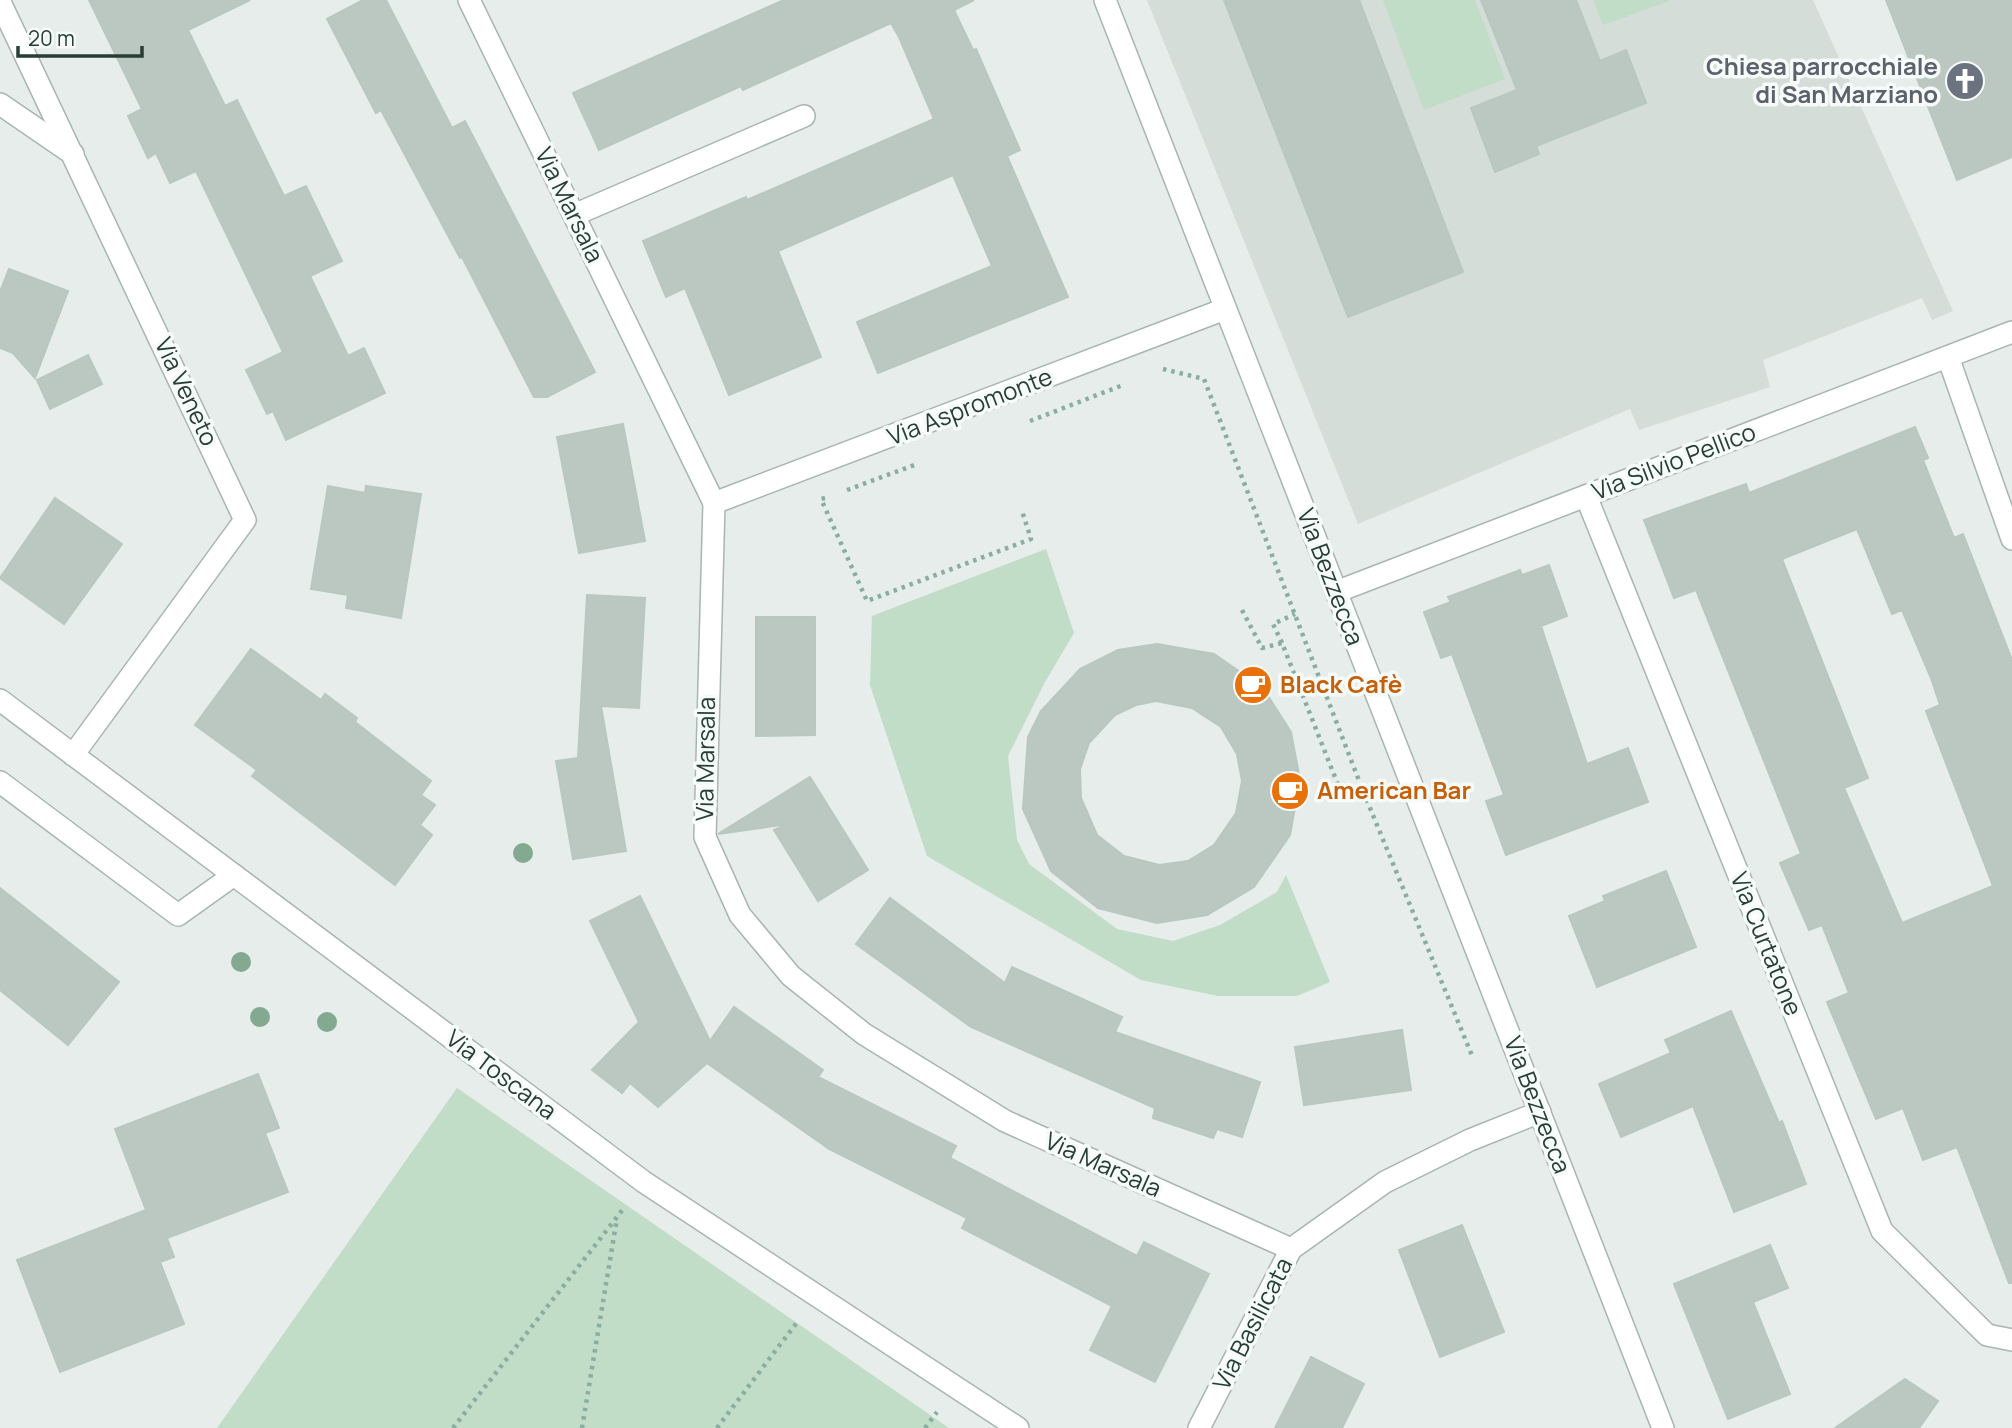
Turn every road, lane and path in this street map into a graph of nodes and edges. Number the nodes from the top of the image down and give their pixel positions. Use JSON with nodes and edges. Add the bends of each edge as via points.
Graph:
{"nodes":[{"id":1,"x":469,"y":0,"type":"edge"},
{"id":2,"x":1105,"y":0,"type":"edge"},
{"id":3,"x":0,"y":2,"type":"edge"},
{"id":4,"x":0,"y":104,"type":"edge"},
{"id":5,"x":804,"y":116,"type":"dead end"},
{"id":6,"x":74,"y":155,"type":"junction"},
{"id":7,"x":574,"y":215,"type":"junction"},
{"id":8,"x":1225,"y":309,"type":"junction"},
{"id":9,"x":2012,"y":332,"type":"edge"},
{"id":10,"x":1948,"y":357,"type":"junction"},
{"id":11,"x":1150,"y":374,"type":"dead end"},
{"id":12,"x":1126,"y":384,"type":"dead end"},
{"id":13,"x":1026,"y":422,"type":"dead end"},
{"id":14,"x":929,"y":459,"type":"dead end"},
{"id":15,"x":844,"y":491,"type":"dead end"},
{"id":16,"x":833,"y":495,"type":"dead end"},
{"id":17,"x":1586,"y":496,"type":"junction"},
{"id":18,"x":714,"y":503,"type":"junction"},
{"id":19,"x":1021,"y":511,"type":"dead end"},
{"id":20,"x":2012,"y":539,"type":"edge"},
{"id":21,"x":1336,"y":592,"type":"junction"},
{"id":22,"x":1242,"y":610,"type":"dead end"},
{"id":23,"x":1295,"y":614,"type":"junction"},
{"id":24,"x":1282,"y":643,"type":"junction"},
{"id":25,"x":0,"y":701,"type":"edge"},
{"id":26,"x":73,"y":755,"type":"junction"},
{"id":27,"x":0,"y":782,"type":"edge"},
{"id":28,"x":1363,"y":791,"type":"junction"},
{"id":29,"x":234,"y":875,"type":"junction"},
{"id":30,"x":1473,"y":1058,"type":"dead end"},
{"id":31,"x":1540,"y":1112,"type":"junction"},
{"id":32,"x":644,"y":1182,"type":"junction"},
{"id":33,"x":617,"y":1217,"type":"junction"},
{"id":34,"x":1291,"y":1249,"type":"junction"},
{"id":35,"x":817,"y":1295,"type":"junction"},
{"id":36,"x":2012,"y":1340,"type":"edge"},
{"id":37,"x":453,"y":1428,"type":"edge"},
{"id":38,"x":582,"y":1428,"type":"edge"},
{"id":39,"x":717,"y":1428,"type":"edge"},
{"id":40,"x":1018,"y":1428,"type":"edge"},
{"id":41,"x":1199,"y":1428,"type":"edge"},
{"id":42,"x":1663,"y":1428,"type":"edge"}],
"edges":[{"from":1,"to":7,"type":"street","name":"Via Marsala"},
{"from":2,"to":8,"type":"street","name":"Via Bezzecca"},
{"from":3,"to":6,"type":"street","name":"Via Veneto"},
{"from":4,"to":6,"type":"street"},
{"from":5,"to":7,"type":"street"},
{"from":6,"to":26,"type":"street","name":"Via Veneto","via":[[245,520]]},
{"from":7,"to":18,"type":"street","name":"Via Marsala"},
{"from":8,"to":18,"type":"street","name":"Via Aspromonte"},
{"from":8,"to":21,"type":"street","name":"Via Bezzecca"},
{"from":9,"to":10,"type":"street","name":"Via Silvio Pellico"},
{"from":10,"to":17,"type":"street","name":"Via Silvio Pellico"},
{"from":10,"to":20,"type":"street"},
{"from":11,"to":23,"type":"path","via":[[1163,368],[1204,379]]},
{"from":12,"to":13,"type":"path"},
{"from":14,"to":15,"type":"path"},
{"from":16,"to":19,"type":"path","via":[[821,499],[867,601],[1031,539]]},
{"from":17,"to":21,"type":"street","name":"Via Silvio Pellico"},
{"from":17,"to":36,"type":"street","name":"Via Curtatone","via":[[1882,1231],[1987,1335]]},
{"from":18,"to":34,"type":"street","name":"Via Marsala","via":[[705,837],[740,915],[791,976],[864,1034],[1005,1121]]},
{"from":21,"to":31,"type":"street","name":"Via Bezzecca"},
{"from":22,"to":24,"type":"path","via":[[1262,648]]},
{"from":23,"to":24,"type":"path","via":[[1273,624]]},
{"from":23,"to":28,"type":"path"},
{"from":24,"to":28,"type":"path","via":[[1344,800]]},
{"from":25,"to":26,"type":"street","name":"Via Toscana"},
{"from":26,"to":29,"type":"street","name":"Via Toscana"},
{"from":27,"to":29,"type":"street","via":[[178,915]]},
{"from":28,"to":30,"type":"path"},
{"from":29,"to":32,"type":"street","name":"Via Toscana"},
{"from":31,"to":34,"type":"street","name":"Via Basilicata","via":[[1385,1182]]},
{"from":31,"to":42,"type":"street","name":"Via Bezzecca"},
{"from":32,"to":33,"type":"path"},
{"from":32,"to":35,"type":"street","name":"Via Toscana"},
{"from":33,"to":37,"type":"path"},
{"from":33,"to":38,"type":"path"},
{"from":34,"to":41,"type":"street","name":"Via Basilicata"},
{"from":35,"to":39,"type":"path"},
{"from":35,"to":40,"type":"street","name":"Via Toscana"}]}
